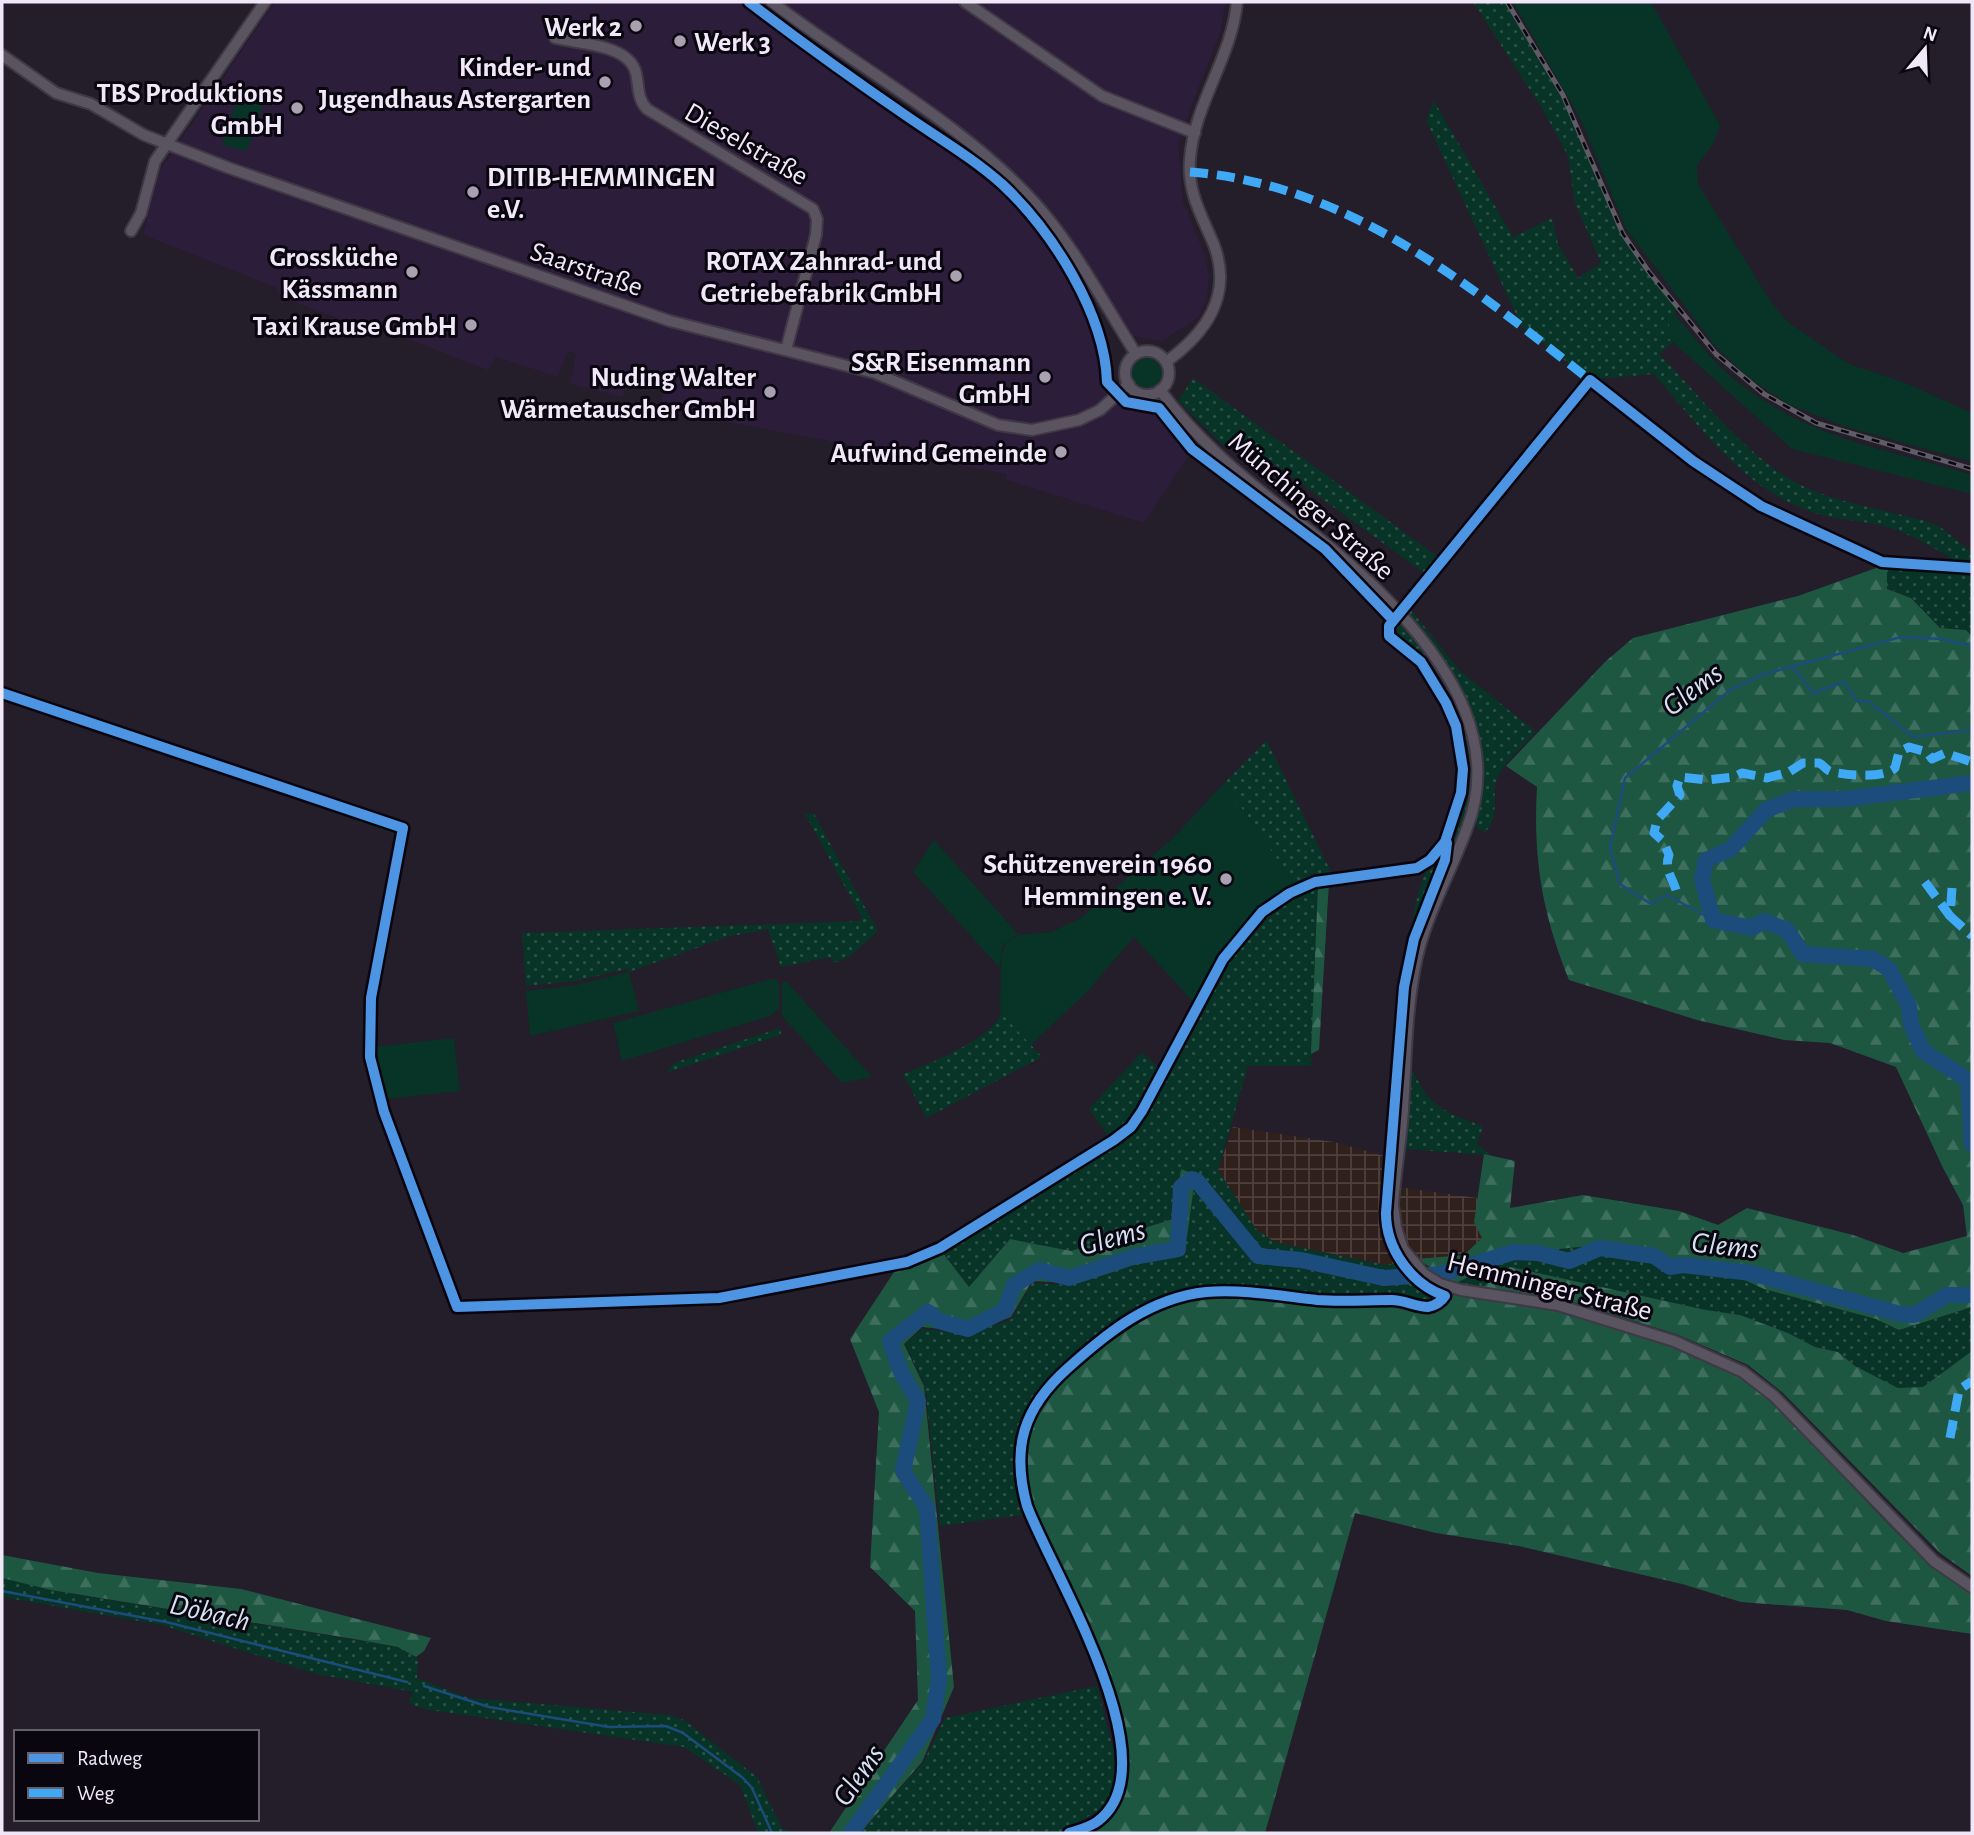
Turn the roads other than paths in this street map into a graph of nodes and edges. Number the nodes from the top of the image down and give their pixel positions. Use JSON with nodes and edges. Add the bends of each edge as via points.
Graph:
{"nodes":[{"id":1,"x":265,"y":2,"type":"edge"},
{"id":2,"x":772,"y":2,"type":"edge"},
{"id":3,"x":965,"y":2,"type":"edge"},
{"id":4,"x":1237,"y":2,"type":"edge"},
{"id":5,"x":555,"y":38,"type":"dead end"},
{"id":6,"x":2,"y":55,"type":"edge"},
{"id":7,"x":1195,"y":133,"type":"junction"},
{"id":8,"x":167,"y":144,"type":"junction"},
{"id":9,"x":131,"y":231,"type":"dead end"},
{"id":10,"x":786,"y":349,"type":"junction"},
{"id":11,"x":1136,"y":354,"type":"junction"},
{"id":12,"x":1166,"y":362,"type":"junction"},
{"id":13,"x":1129,"y":384,"type":"junction"},
{"id":14,"x":1160,"y":390,"type":"junction"},
{"id":15,"x":1394,"y":1219,"type":"joint"},
{"id":16,"x":1972,"y":1587,"type":"edge"}],
"edges":[{"from":1,"to":8,"type":"street"},
{"from":2,"to":11,"type":"street","via":[[943,124],[1018,186],[1079,259]]},
{"from":3,"to":7,"type":"street","via":[[1096,92]]},
{"from":4,"to":7,"type":"street"},
{"from":5,"to":10,"type":"street","name":"Dieselstraße","via":[[624,55],[634,68],[647,109],[813,209],[816,235]]},
{"from":6,"to":8,"type":"street","name":"Saarstraße","via":[[56,93],[90,104]]},
{"from":7,"to":12,"type":"street","via":[[1191,183],[1217,257],[1220,290],[1208,324]]},
{"from":8,"to":9,"type":"street","via":[[155,161]]},
{"from":8,"to":10,"type":"street","name":"Saarstraße","via":[[670,321]]},
{"from":10,"to":13,"type":"street","name":"Saarstraße","via":[[878,374],[1020,430],[1079,420],[1100,410]]},
{"from":11,"to":12,"type":"street","via":[[1153,352]]},
{"from":11,"to":13,"type":"street","via":[[1126,367]]},
{"from":12,"to":14,"type":"street","via":[[1168,377]]},
{"from":13,"to":14,"type":"street","via":[[1141,394]]},
{"from":14,"to":15,"type":"street","name":"Münchinger Straße","via":[[1213,450],[1336,551],[1399,612],[1446,672],[1472,729],[1478,768],[1475,800],[1427,925],[1411,989]]},
{"from":15,"to":16,"type":"street","name":"Hemminger Straße","via":[[1403,1249],[1415,1266],[1440,1284],[1558,1305],[1674,1340],[1743,1372],[1774,1396],[1934,1561]]}]}
